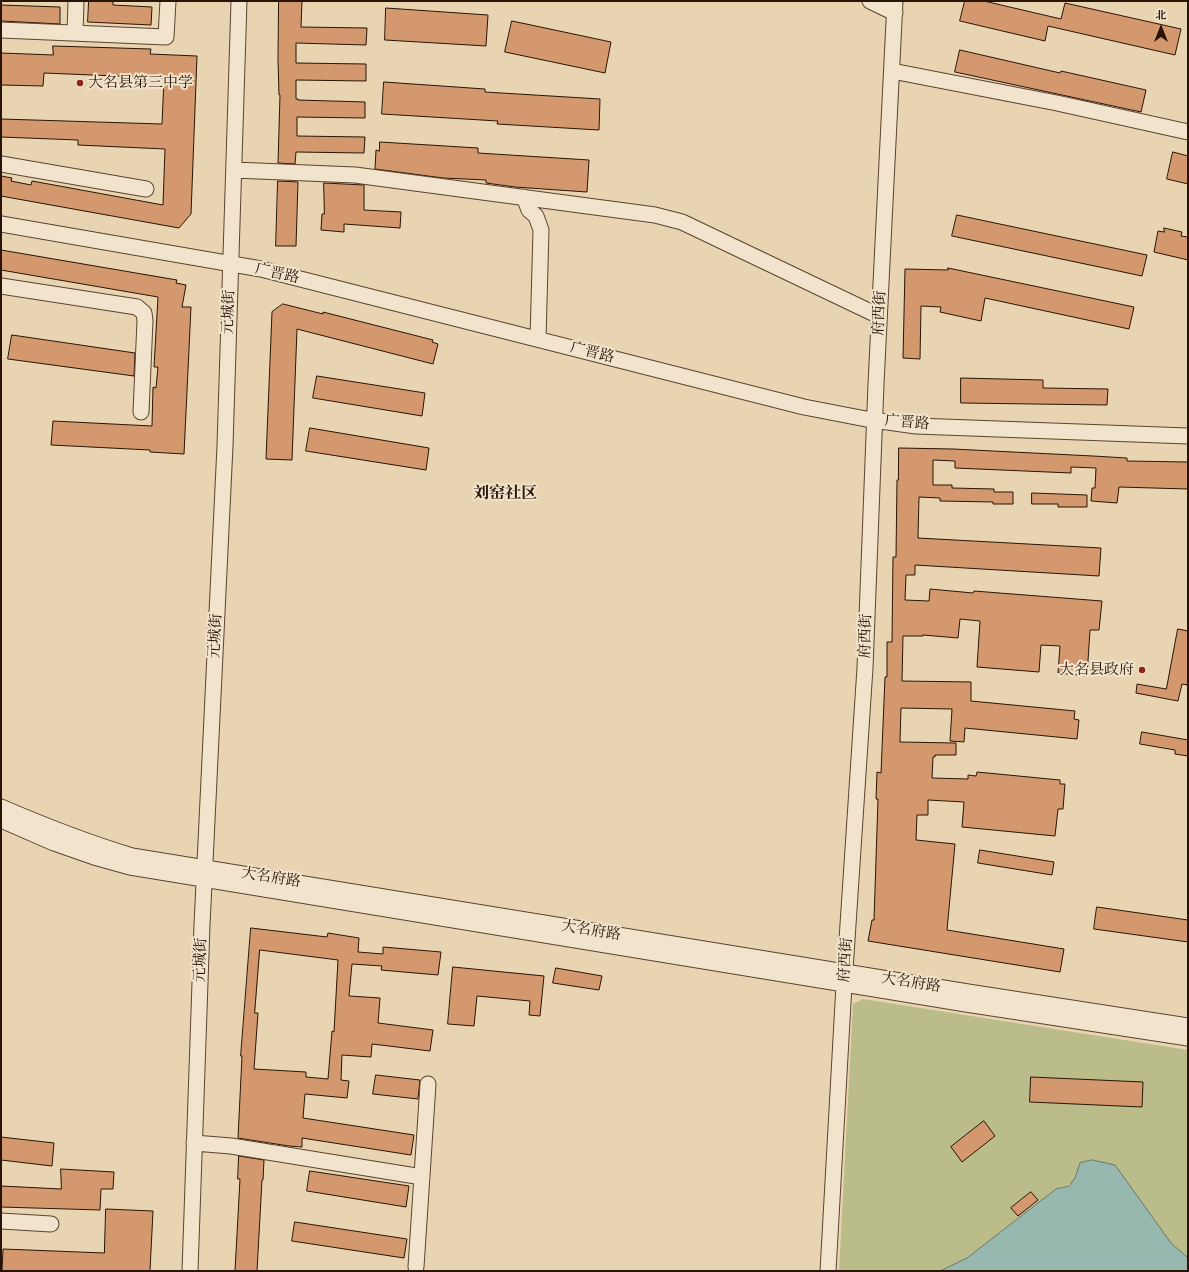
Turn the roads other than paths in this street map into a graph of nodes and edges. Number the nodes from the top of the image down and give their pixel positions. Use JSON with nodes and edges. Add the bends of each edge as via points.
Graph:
{"nodes":[{"id":1,"x":76,"y":1,"type":"edge"},
{"id":2,"x":168,"y":1,"type":"edge"},
{"id":3,"x":239,"y":1,"type":"edge"},
{"id":4,"x":870,"y":1,"type":"edge"},
{"id":5,"x":895,"y":7,"type":"edge"},
{"id":6,"x":1,"y":30,"type":"edge"},
{"id":7,"x":75,"y":33,"type":"junction"},
{"id":8,"x":892,"y":71,"type":"junction"},
{"id":9,"x":1188,"y":132,"type":"edge"},
{"id":10,"x":1,"y":164,"type":"edge"},
{"id":11,"x":234,"y":170,"type":"junction"},
{"id":12,"x":146,"y":189,"type":"dead end"},
{"id":13,"x":524,"y":197,"type":"junction"},
{"id":14,"x":1,"y":224,"type":"edge"},
{"id":15,"x":231,"y":264,"type":"junction"},
{"id":16,"x":1,"y":286,"type":"edge"},
{"id":17,"x":880,"y":316,"type":"junction"},
{"id":18,"x":538,"y":340,"type":"junction"},
{"id":19,"x":141,"y":412,"type":"dead end"},
{"id":20,"x":875,"y":420,"type":"junction"},
{"id":21,"x":1188,"y":436,"type":"edge"},
{"id":22,"x":1,"y":807,"type":"edge"},
{"id":23,"x":1,"y":820,"type":"edge"},
{"id":24,"x":205,"y":874,"type":"junction"},
{"id":25,"x":844,"y":978,"type":"junction"},
{"id":26,"x":1188,"y":1026,"type":"edge"},
{"id":27,"x":1188,"y":1038,"type":"edge"},
{"id":28,"x":428,"y":1084,"type":"dead end"},
{"id":29,"x":194,"y":1143,"type":"junction"},
{"id":30,"x":422,"y":1177,"type":"junction"},
{"id":31,"x":1,"y":1221,"type":"edge"},
{"id":32,"x":51,"y":1224,"type":"dead end"},
{"id":33,"x":416,"y":1267,"type":"dead end"},
{"id":34,"x":190,"y":1271,"type":"edge"},
{"id":35,"x":828,"y":1271,"type":"edge"}],
"edges":[{"from":1,"to":7,"type":"street"},
{"from":2,"to":7,"type":"street","via":[[166,37]]},
{"from":3,"to":11,"type":"street","name":"元城街"},
{"from":4,"to":5,"type":"street"},
{"from":5,"to":8,"type":"street","name":"府西街"},
{"from":6,"to":7,"type":"street"},
{"from":8,"to":9,"type":"street"},
{"from":8,"to":17,"type":"street","name":"府西街"},
{"from":10,"to":12,"type":"street"},
{"from":11,"to":13,"type":"street","via":[[355,175]]},
{"from":11,"to":15,"type":"street","name":"元城街"},
{"from":13,"to":17,"type":"street","via":[[655,215],[682,222]]},
{"from":13,"to":18,"type":"street","via":[[541,230]]},
{"from":14,"to":15,"type":"street","name":"广晋路"},
{"from":15,"to":18,"type":"street","name":"广晋路","via":[[260,269]]},
{"from":15,"to":24,"type":"street","name":"元城街"},
{"from":16,"to":19,"type":"street","via":[[137,307],[144,313]]},
{"from":17,"to":20,"type":"street","name":"府西街"},
{"from":18,"to":20,"type":"street","name":"广晋路","via":[[804,407]]},
{"from":20,"to":21,"type":"street","name":"广晋路","via":[[916,426]]},
{"from":20,"to":25,"type":"street","name":"府西街","via":[[865,668]]},
{"from":22,"to":24,"type":"street","name":"大名府路","via":[[98,846]]},
{"from":23,"to":24,"type":"street","name":"大名府路","via":[[54,843],[130,867]]},
{"from":24,"to":25,"type":"street","name":"大名府路"},
{"from":24,"to":29,"type":"street","name":"元城街"},
{"from":25,"to":26,"type":"street","name":"大名府路","via":[[968,992]]},
{"from":25,"to":27,"type":"street","name":"大名府路","via":[[966,1004]]},
{"from":25,"to":35,"type":"street","name":"府西街"},
{"from":28,"to":30,"type":"street"},
{"from":29,"to":30,"type":"street","via":[[232,1146]]},
{"from":29,"to":34,"type":"street","name":"元城街"},
{"from":30,"to":33,"type":"street"},
{"from":31,"to":32,"type":"street"}]}
